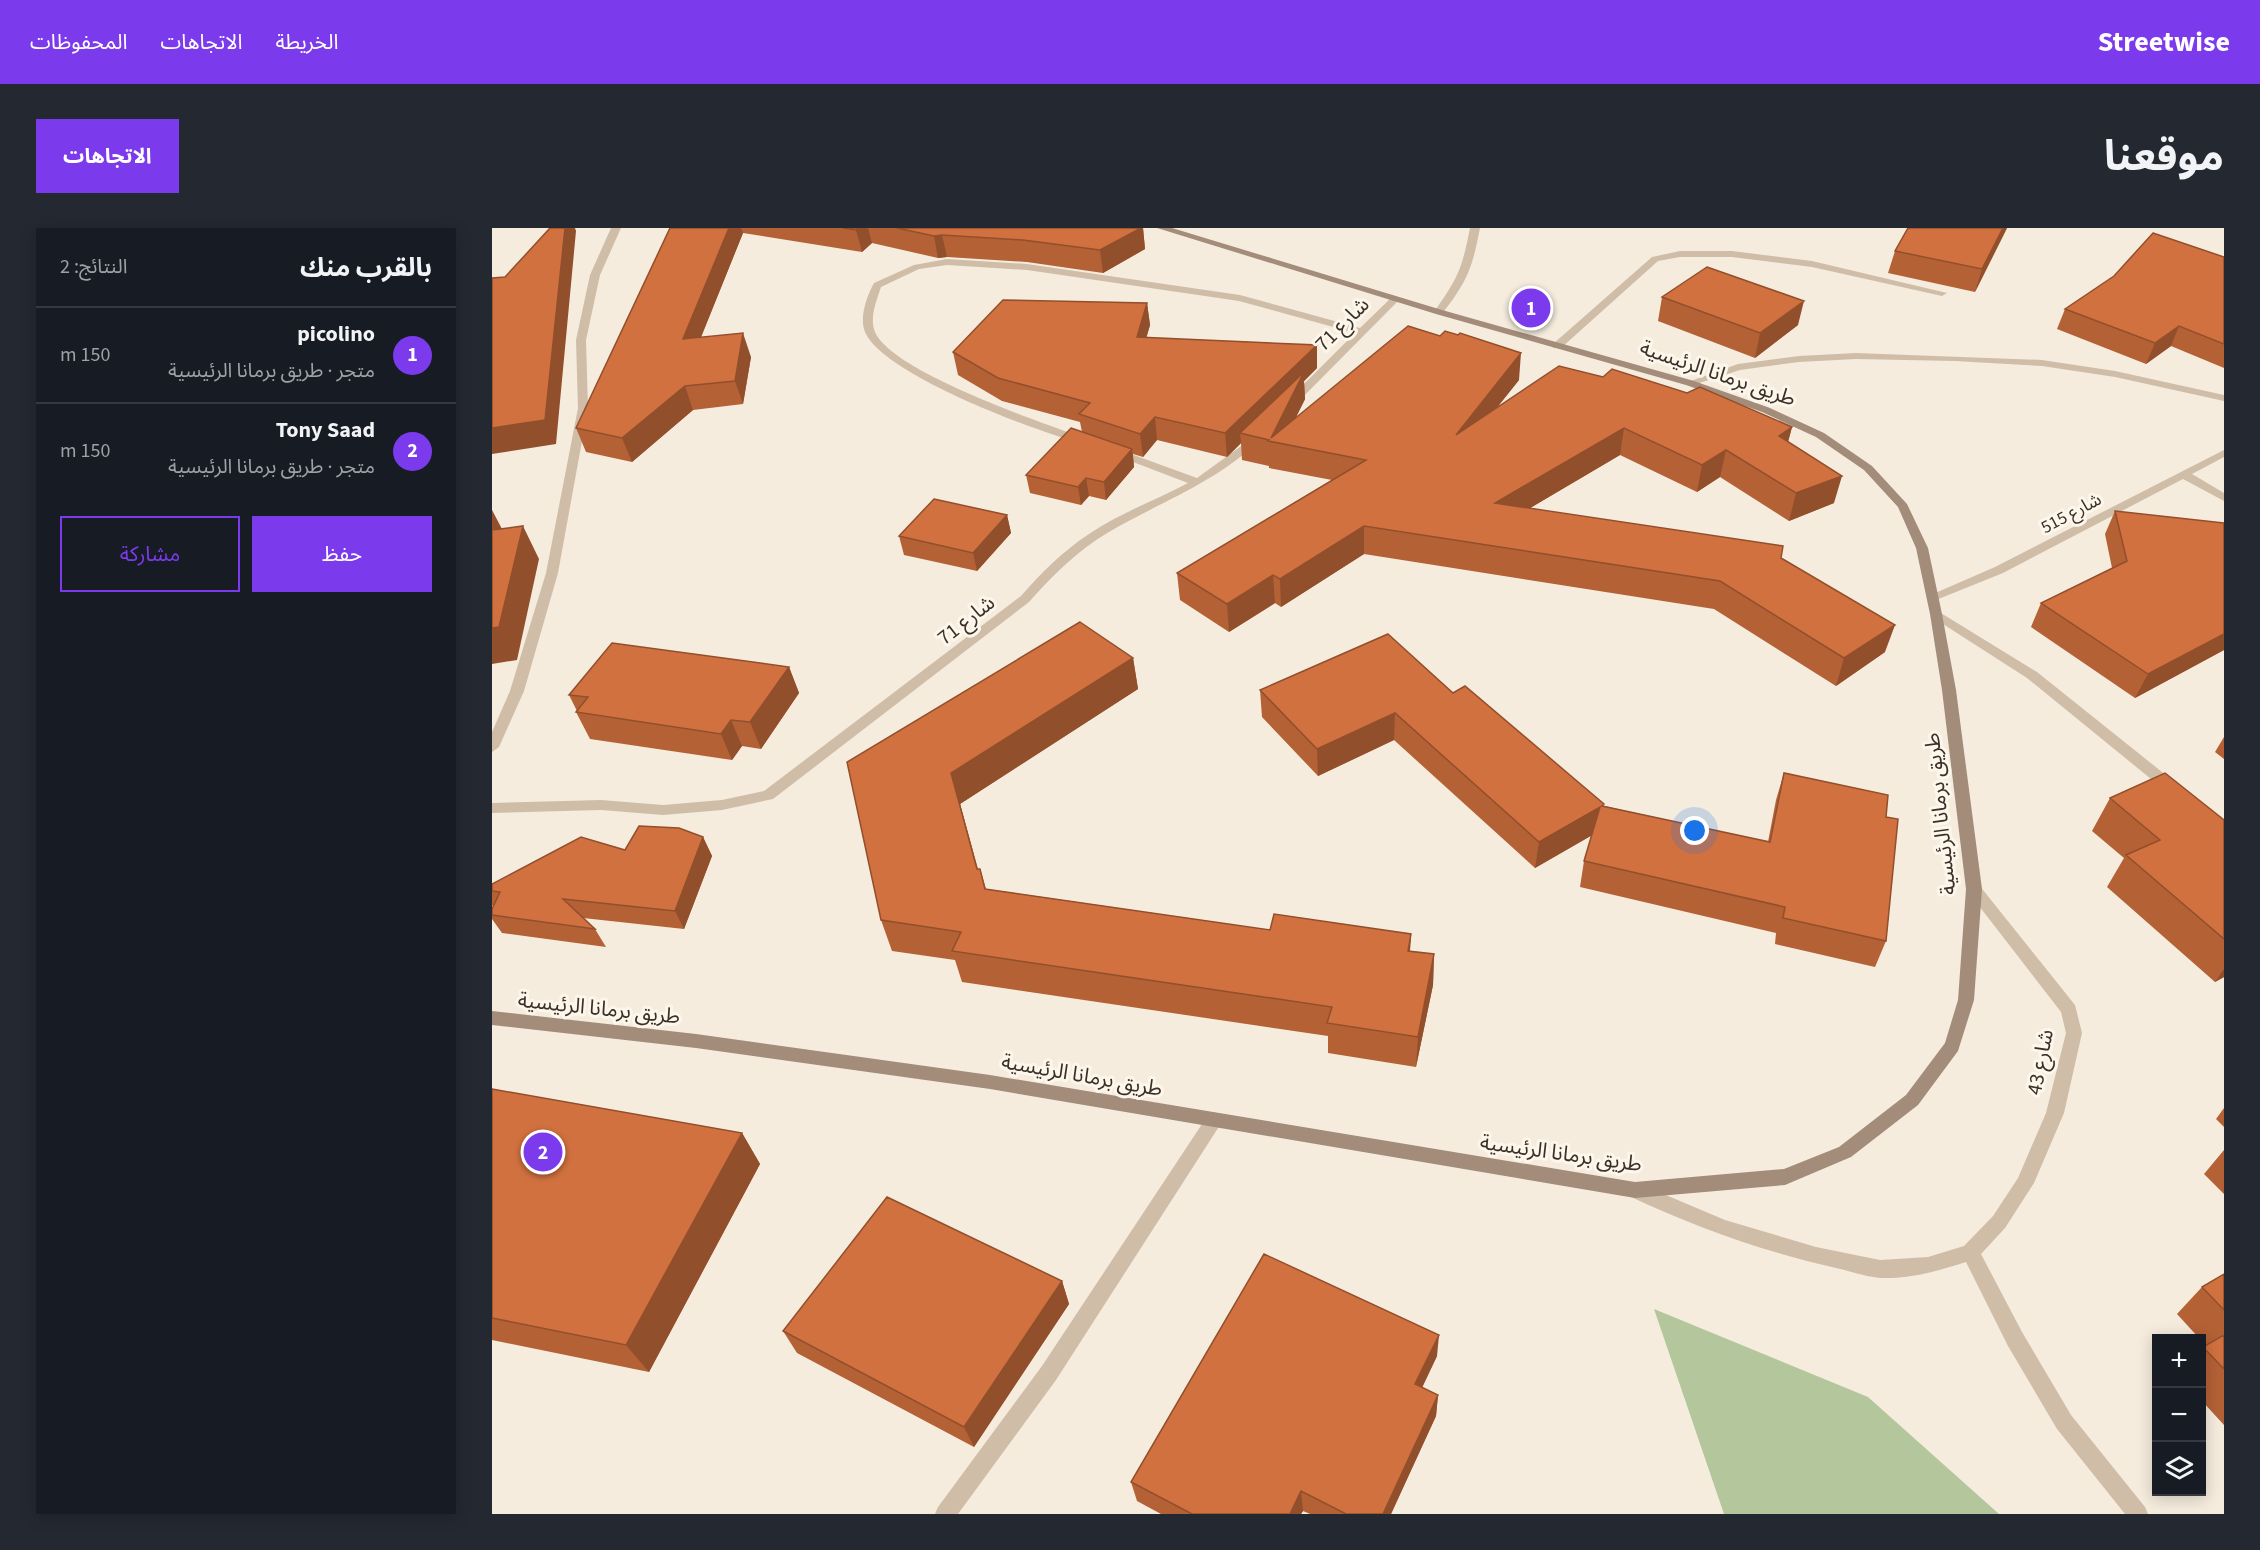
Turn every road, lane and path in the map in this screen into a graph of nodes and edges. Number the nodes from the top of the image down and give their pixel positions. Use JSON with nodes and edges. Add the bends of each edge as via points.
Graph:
{"nodes":[{"id":1,"x":616,"y":228,"type":"edge"},
{"id":2,"x":1162,"y":228,"type":"edge"},
{"id":3,"x":1475,"y":228,"type":"edge"},
{"id":4,"x":1942,"y":293,"type":"edge"},
{"id":5,"x":1395,"y":299,"type":"junction"},
{"id":6,"x":1439,"y":312,"type":"junction"},
{"id":7,"x":1362,"y":333,"type":"junction"},
{"id":8,"x":1557,"y":346,"type":"junction"},
{"id":9,"x":1690,"y":383,"type":"junction"},
{"id":10,"x":2224,"y":398,"type":"edge"},
{"id":11,"x":1285,"y":409,"type":"edge"},
{"id":12,"x":1268,"y":426,"type":"edge"},
{"id":13,"x":2224,"y":453,"type":"edge"},
{"id":14,"x":2183,"y":474,"type":"junction"},
{"id":15,"x":1197,"y":482,"type":"junction"},
{"id":16,"x":2224,"y":498,"type":"edge"},
{"id":17,"x":1932,"y":597,"type":"junction"},
{"id":18,"x":1936,"y":615,"type":"junction"},
{"id":19,"x":492,"y":747,"type":"edge"},
{"id":20,"x":2180,"y":794,"type":"edge"},
{"id":21,"x":492,"y":808,"type":"edge"},
{"id":22,"x":1974,"y":889,"type":"junction"},
{"id":23,"x":492,"y":1018,"type":"edge"},
{"id":24,"x":1214,"y":1120,"type":"junction"},
{"id":25,"x":1635,"y":1190,"type":"junction"},
{"id":26,"x":1970,"y":1252,"type":"junction"},
{"id":27,"x":945,"y":1514,"type":"edge"},
{"id":28,"x":2138,"y":1514,"type":"edge"}],
"edges":[{"from":1,"to":19,"type":"street","via":[[595,275],[581,340],[582,408],[552,573],[517,691]]},
{"from":2,"to":5,"type":"main road","name":"طريق برمانا الرئيسية"},
{"from":3,"to":6,"type":"street","via":[[1467,268]]},
{"from":4,"to":8,"type":"street","via":[[1812,264],[1732,254],[1680,254],[1655,259]]},
{"from":5,"to":6,"type":"main road","name":"طريق برمانا الرئيسية"},
{"from":5,"to":7,"type":"street","name":"شارع 71"},
{"from":6,"to":8,"type":"main road","name":"طريق برمانا الرئيسية"},
{"from":7,"to":11,"type":"street","name":"شارع 71"},
{"from":7,"to":15,"type":"street","via":[[1240,298],[1027,267],[947,262],[917,267],[877,285],[868,311],[872,337],[895,357],[937,383],[997,410]]},
{"from":8,"to":9,"type":"main road","name":"طريق برمانا الرئيسية"},
{"from":9,"to":10,"type":"street","via":[[1738,368],[1799,359],[1955,358],[2042,363]]},
{"from":9,"to":17,"type":"main road","name":"طريق برمانا الرئيسية","via":[[1766,410],[1820,435],[1868,468],[1903,506],[1922,548]]},
{"from":12,"to":15,"type":"street","name":"شارع 71","via":[[1219,472]]},
{"from":13,"to":14,"type":"street","name":"شارع 515"},
{"from":14,"to":16,"type":"street"},
{"from":14,"to":17,"type":"street","name":"شارع 515","via":[[1999,570]]},
{"from":15,"to":21,"type":"street","name":"شارع 71","via":[[1103,530],[1079,547],[1025,599],[768,795],[722,805],[663,810],[601,805]]},
{"from":17,"to":18,"type":"main road","name":"طريق برمانا الرئيسية"},
{"from":18,"to":20,"type":"street","via":[[2032,675]]},
{"from":18,"to":22,"type":"main road","name":"طريق برمانا الرئيسية"},
{"from":22,"to":25,"type":"main road","name":"طريق برمانا الرئيسية","via":[[1966,1000],[1952,1046],[1912,1100],[1845,1152],[1785,1177]]},
{"from":22,"to":26,"type":"street","name":"شارع 43","via":[[2069,1010],[2074,1034],[2055,1113],[2025,1183],[2000,1222]]},
{"from":23,"to":24,"type":"main road","name":"طريق برمانا الرئيسية","via":[[696,1041]]},
{"from":24,"to":25,"type":"main road","name":"طريق برمانا الرئيسية"},
{"from":24,"to":27,"type":"street","via":[[1049,1373]]},
{"from":25,"to":26,"type":"street","name":"شارع 43","via":[[1725,1228],[1880,1269],[1928,1266]]},
{"from":26,"to":28,"type":"street","via":[[2064,1422]]}]}
